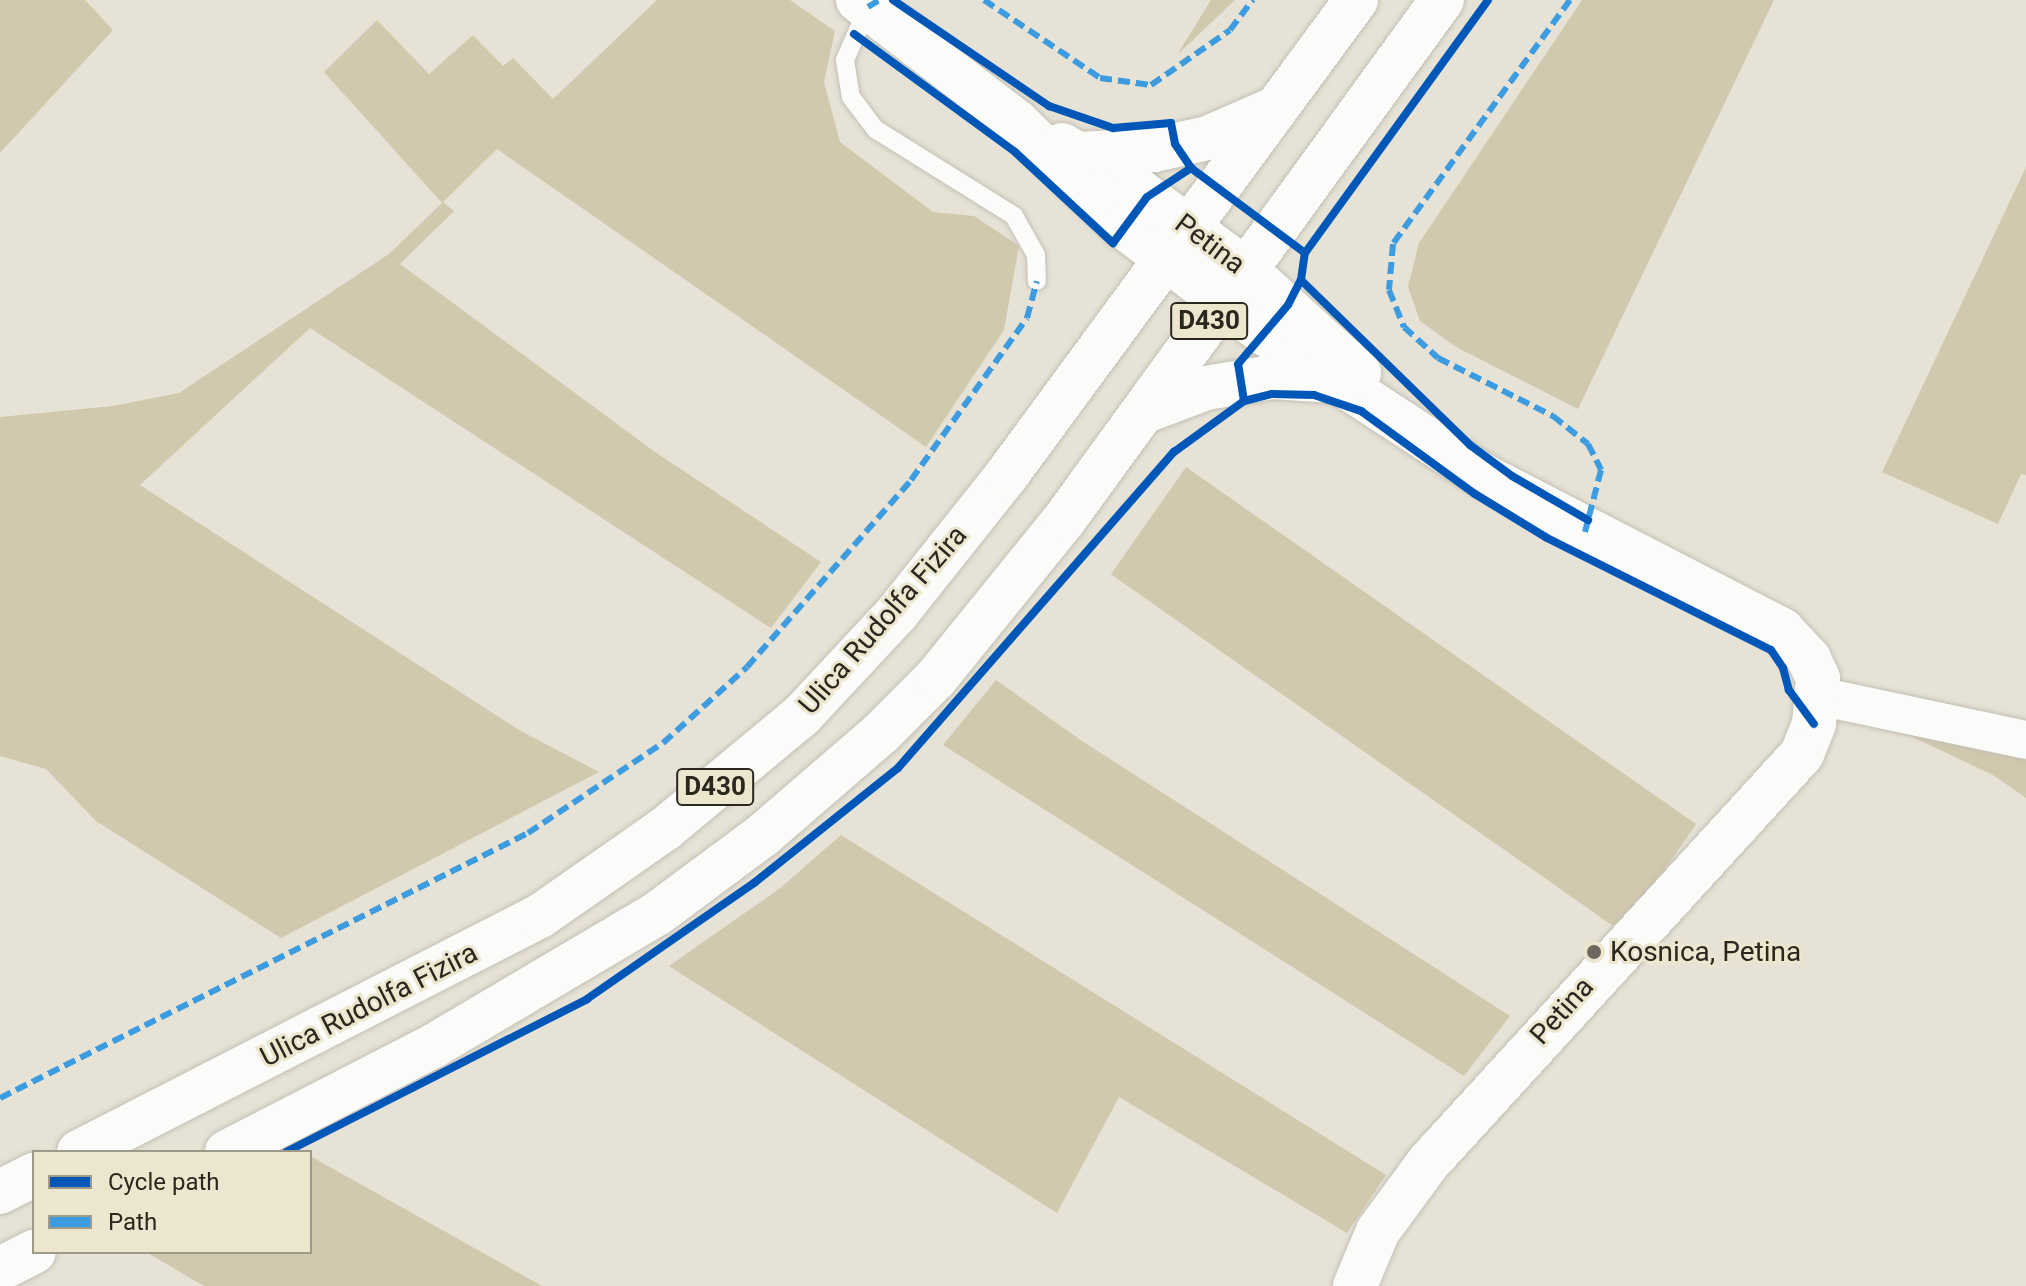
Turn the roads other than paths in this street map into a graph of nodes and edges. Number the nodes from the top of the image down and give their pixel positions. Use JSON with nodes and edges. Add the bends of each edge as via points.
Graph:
{"nodes":[{"id":1,"x":1356,"y":0,"type":"edge"},
{"id":2,"x":1442,"y":0,"type":"edge"},
{"id":3,"x":863,"y":4,"type":"edge"},
{"id":4,"x":1277,"y":108,"type":"junction"},
{"id":5,"x":1017,"y":122,"type":"junction"},
{"id":6,"x":1079,"y":154,"type":"junction"},
{"id":7,"x":1177,"y":243,"type":"junction"},
{"id":8,"x":1037,"y":281,"type":"dead end"},
{"id":9,"x":1235,"y":286,"type":"junction"},
{"id":10,"x":1335,"y":381,"type":"junction"},
{"id":11,"x":1143,"y":412,"type":"junction"},
{"id":12,"x":1415,"y":428,"type":"junction"},
{"id":13,"x":1819,"y":696,"type":"junction"},
{"id":14,"x":2026,"y":740,"type":"edge"},
{"id":15,"x":83,"y":1150,"type":"edge"},
{"id":16,"x":231,"y":1150,"type":"edge"},
{"id":17,"x":32,"y":1176,"type":"edge"},
{"id":18,"x":0,"y":1192,"type":"edge"},
{"id":19,"x":32,"y":1253,"type":"edge"},
{"id":20,"x":0,"y":1269,"type":"edge"},
{"id":21,"x":1354,"y":1276,"type":"edge"}],
"edges":[{"from":1,"to":4,"type":"main road","name":"Ulica Rudolfa Fizira","number":"D430"},
{"from":2,"to":9,"type":"main road","number":"D430"},
{"from":3,"to":5,"type":"main road","name":"Petina"},
{"from":3,"to":8,"type":"lane","via":[[845,60],[851,97],[875,129],[1014,216],[1036,255]]},
{"from":4,"to":6,"type":"main road","via":[[1208,138],[1154,150]]},
{"from":4,"to":7,"type":"main road","name":"Ulica Rudolfa Fizira","number":"D430"},
{"from":5,"to":6,"type":"main road","name":"Petina"},
{"from":5,"to":7,"type":"main road","name":"Petina","via":[[1103,210]]},
{"from":6,"to":7,"type":"main road","name":"Petina"},
{"from":7,"to":9,"type":"main road","name":"Petina"},
{"from":7,"to":15,"type":"main road","name":"Ulica Rudolfa Fizira","number":"D430","via":[[897,613],[802,715],[666,828],[540,916]]},
{"from":9,"to":10,"type":"main road","name":"Petina"},
{"from":9,"to":11,"type":"main road","number":"D430"},
{"from":9,"to":12,"type":"main road","name":"Petina","via":[[1303,318]]},
{"from":10,"to":11,"type":"main road","via":[[1272,377],[1206,388]]},
{"from":10,"to":12,"type":"main road","name":"Petina"},
{"from":11,"to":16,"type":"main road","number":"D430","via":[[936,678],[763,835],[646,921],[435,1045]]},
{"from":12,"to":13,"type":"main road","name":"Petina","via":[[1557,518],[1782,630],[1809,659]]},
{"from":13,"to":14,"type":"street"},
{"from":13,"to":21,"type":"main road","name":"Petina","via":[[1802,754],[1482,1099],[1428,1163]]},
{"from":17,"to":18,"type":"main road"},
{"from":19,"to":20,"type":"main road"}]}
